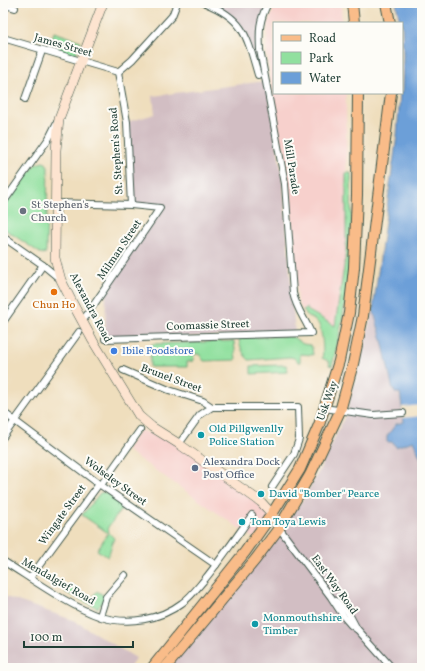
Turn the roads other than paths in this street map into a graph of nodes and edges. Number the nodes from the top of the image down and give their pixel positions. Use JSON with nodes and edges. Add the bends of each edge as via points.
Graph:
{"nodes":[{"id":1,"x":103,"y":3,"type":"edge"},
{"id":2,"x":177,"y":3,"type":"edge"},
{"id":3,"x":204,"y":3,"type":"edge"},
{"id":4,"x":268,"y":3,"type":"edge"},
{"id":5,"x":352,"y":3,"type":"edge"},
{"id":6,"x":386,"y":3,"type":"edge"},
{"id":7,"x":15,"y":8,"type":"dead end"},
{"id":8,"x":3,"y":11,"type":"edge"},
{"id":9,"x":354,"y":22,"type":"edge"},
{"id":10,"x":390,"y":22,"type":"edge"},
{"id":11,"x":3,"y":38,"type":"edge"},
{"id":12,"x":42,"y":51,"type":"junction"},
{"id":13,"x":81,"y":62,"type":"junction"},
{"id":14,"x":118,"y":72,"type":"junction"},
{"id":15,"x":258,"y":75,"type":"dead end"},
{"id":16,"x":358,"y":94,"type":"edge"},
{"id":17,"x":391,"y":94,"type":"edge"},
{"id":18,"x":25,"y":100,"type":"dead end"},
{"id":19,"x":59,"y":119,"type":"junction"},
{"id":20,"x":3,"y":203,"type":"edge"},
{"id":21,"x":55,"y":203,"type":"junction"},
{"id":22,"x":131,"y":205,"type":"junction"},
{"id":23,"x":3,"y":237,"type":"edge"},
{"id":24,"x":43,"y":265,"type":"junction"},
{"id":25,"x":61,"y":280,"type":"junction"},
{"id":26,"x":3,"y":322,"type":"edge"},
{"id":27,"x":82,"y":322,"type":"junction"},
{"id":28,"x":78,"y":332,"type":"dead end"},
{"id":29,"x":311,"y":333,"type":"joint"},
{"id":30,"x":105,"y":339,"type":"dead end"},
{"id":31,"x":123,"y":370,"type":"dead end"},
{"id":32,"x":212,"y":407,"type":"junction"},
{"id":33,"x":324,"y":408,"type":"junction"},
{"id":34,"x":340,"y":411,"type":"junction"},
{"id":35,"x":3,"y":412,"type":"edge"},
{"id":36,"x":403,"y":413,"type":"dead end"},
{"id":37,"x":15,"y":421,"type":"junction"},
{"id":38,"x":140,"y":430,"type":"dead end"},
{"id":39,"x":3,"y":437,"type":"edge"},
{"id":40,"x":180,"y":444,"type":"junction"},
{"id":41,"x":100,"y":484,"type":"junction"},
{"id":42,"x":272,"y":487,"type":"dead end"},
{"id":43,"x":272,"y":514,"type":"junction"},
{"id":44,"x":252,"y":515,"type":"dead end"},
{"id":45,"x":279,"y":528,"type":"junction"},
{"id":46,"x":3,"y":561,"type":"edge"},
{"id":47,"x":216,"y":565,"type":"junction"},
{"id":48,"x":125,"y":575,"type":"dead end"},
{"id":49,"x":30,"y":578,"type":"junction"},
{"id":50,"x":100,"y":616,"type":"junction"},
{"id":51,"x":152,"y":668,"type":"edge"},
{"id":52,"x":165,"y":668,"type":"edge"},
{"id":53,"x":392,"y":668,"type":"edge"}],
"edges":[{"from":1,"to":13,"type":"street","name":"Alexandra Road"},
{"from":2,"to":14,"type":"street","via":[[172,16]]},
{"from":3,"to":15,"type":"street","via":[[216,8],[242,28]]},
{"from":4,"to":29,"type":"street","name":"Mill Parade","via":[[261,17],[260,50],[285,184],[295,303]]},
{"from":5,"to":9,"type":"main road"},
{"from":6,"to":10,"type":"main road"},
{"from":7,"to":8,"type":"street","via":[[5,5]]},
{"from":11,"to":12,"type":"street","name":"James Street"},
{"from":12,"to":13,"type":"street","name":"James Street"},
{"from":12,"to":18,"type":"street"},
{"from":13,"to":14,"type":"street","name":"James Street"},
{"from":13,"to":19,"type":"street","name":"Alexandra Road"},
{"from":14,"to":22,"type":"street","name":"St. Stephen's Road","via":[[127,122]]},
{"from":16,"to":33,"type":"main road","name":"Usk Way","via":[[354,268],[349,313],[336,372]]},
{"from":17,"to":34,"type":"main road","name":"Usk Way","via":[[363,316]]},
{"from":19,"to":20,"type":"street","via":[[49,138]]},
{"from":19,"to":21,"type":"street","name":"Alexandra Road"},
{"from":21,"to":22,"type":"street"},
{"from":21,"to":25,"type":"street","name":"Alexandra Road","via":[[55,258]]},
{"from":22,"to":27,"type":"street","name":"Milman Street","via":[[160,208]]},
{"from":23,"to":24,"type":"street"},
{"from":24,"to":25,"type":"street"},
{"from":24,"to":26,"type":"street"},
{"from":25,"to":27,"type":"street","name":"Alexandra Road"},
{"from":27,"to":40,"type":"street","name":"Alexandra Road","via":[[139,416]]},
{"from":28,"to":37,"type":"street"},
{"from":29,"to":30,"type":"street","name":"Coomassie Street"},
{"from":31,"to":32,"type":"street","name":"Brunel Street","via":[[169,390],[203,401]]},
{"from":32,"to":40,"type":"street","via":[[200,415]]},
{"from":32,"to":42,"type":"street","name":"Brunel Street","via":[[298,407],[299,439],[294,454]]},
{"from":33,"to":34,"type":"street"},
{"from":33,"to":43,"type":"main road","name":"Usk Way","via":[[300,469]]},
{"from":34,"to":36,"type":"street","via":[[373,415]]},
{"from":34,"to":45,"type":"main road","name":"Usk Way","via":[[310,475]]},
{"from":35,"to":37,"type":"street","name":"Wolseley Street"},
{"from":37,"to":39,"type":"street"},
{"from":37,"to":41,"type":"street","name":"Wolseley Street"},
{"from":38,"to":41,"type":"street","name":"Wingate Street"},
{"from":40,"to":43,"type":"street","name":"Alexandra Road","via":[[261,502]]},
{"from":41,"to":47,"type":"street","name":"Wolseley Street"},
{"from":41,"to":49,"type":"street","name":"Wingate Street"},
{"from":43,"to":45,"type":"street","name":"Alexandra Road"},
{"from":43,"to":51,"type":"main road","name":"Usk Way","via":[[245,552]]},
{"from":44,"to":47,"type":"street","name":"Mendalgief Road"},
{"from":45,"to":52,"type":"main road","name":"Usk Way"},
{"from":45,"to":53,"type":"street","name":"East Way Road","via":[[347,621]]},
{"from":46,"to":49,"type":"street","name":"Mendalgief Road"},
{"from":47,"to":50,"type":"street","name":"Mendalgief Road","via":[[195,592],[164,615],[138,620]]},
{"from":48,"to":50,"type":"street","via":[[106,597]]},
{"from":49,"to":50,"type":"street","name":"Mendalgief Road","via":[[82,609]]}]}
